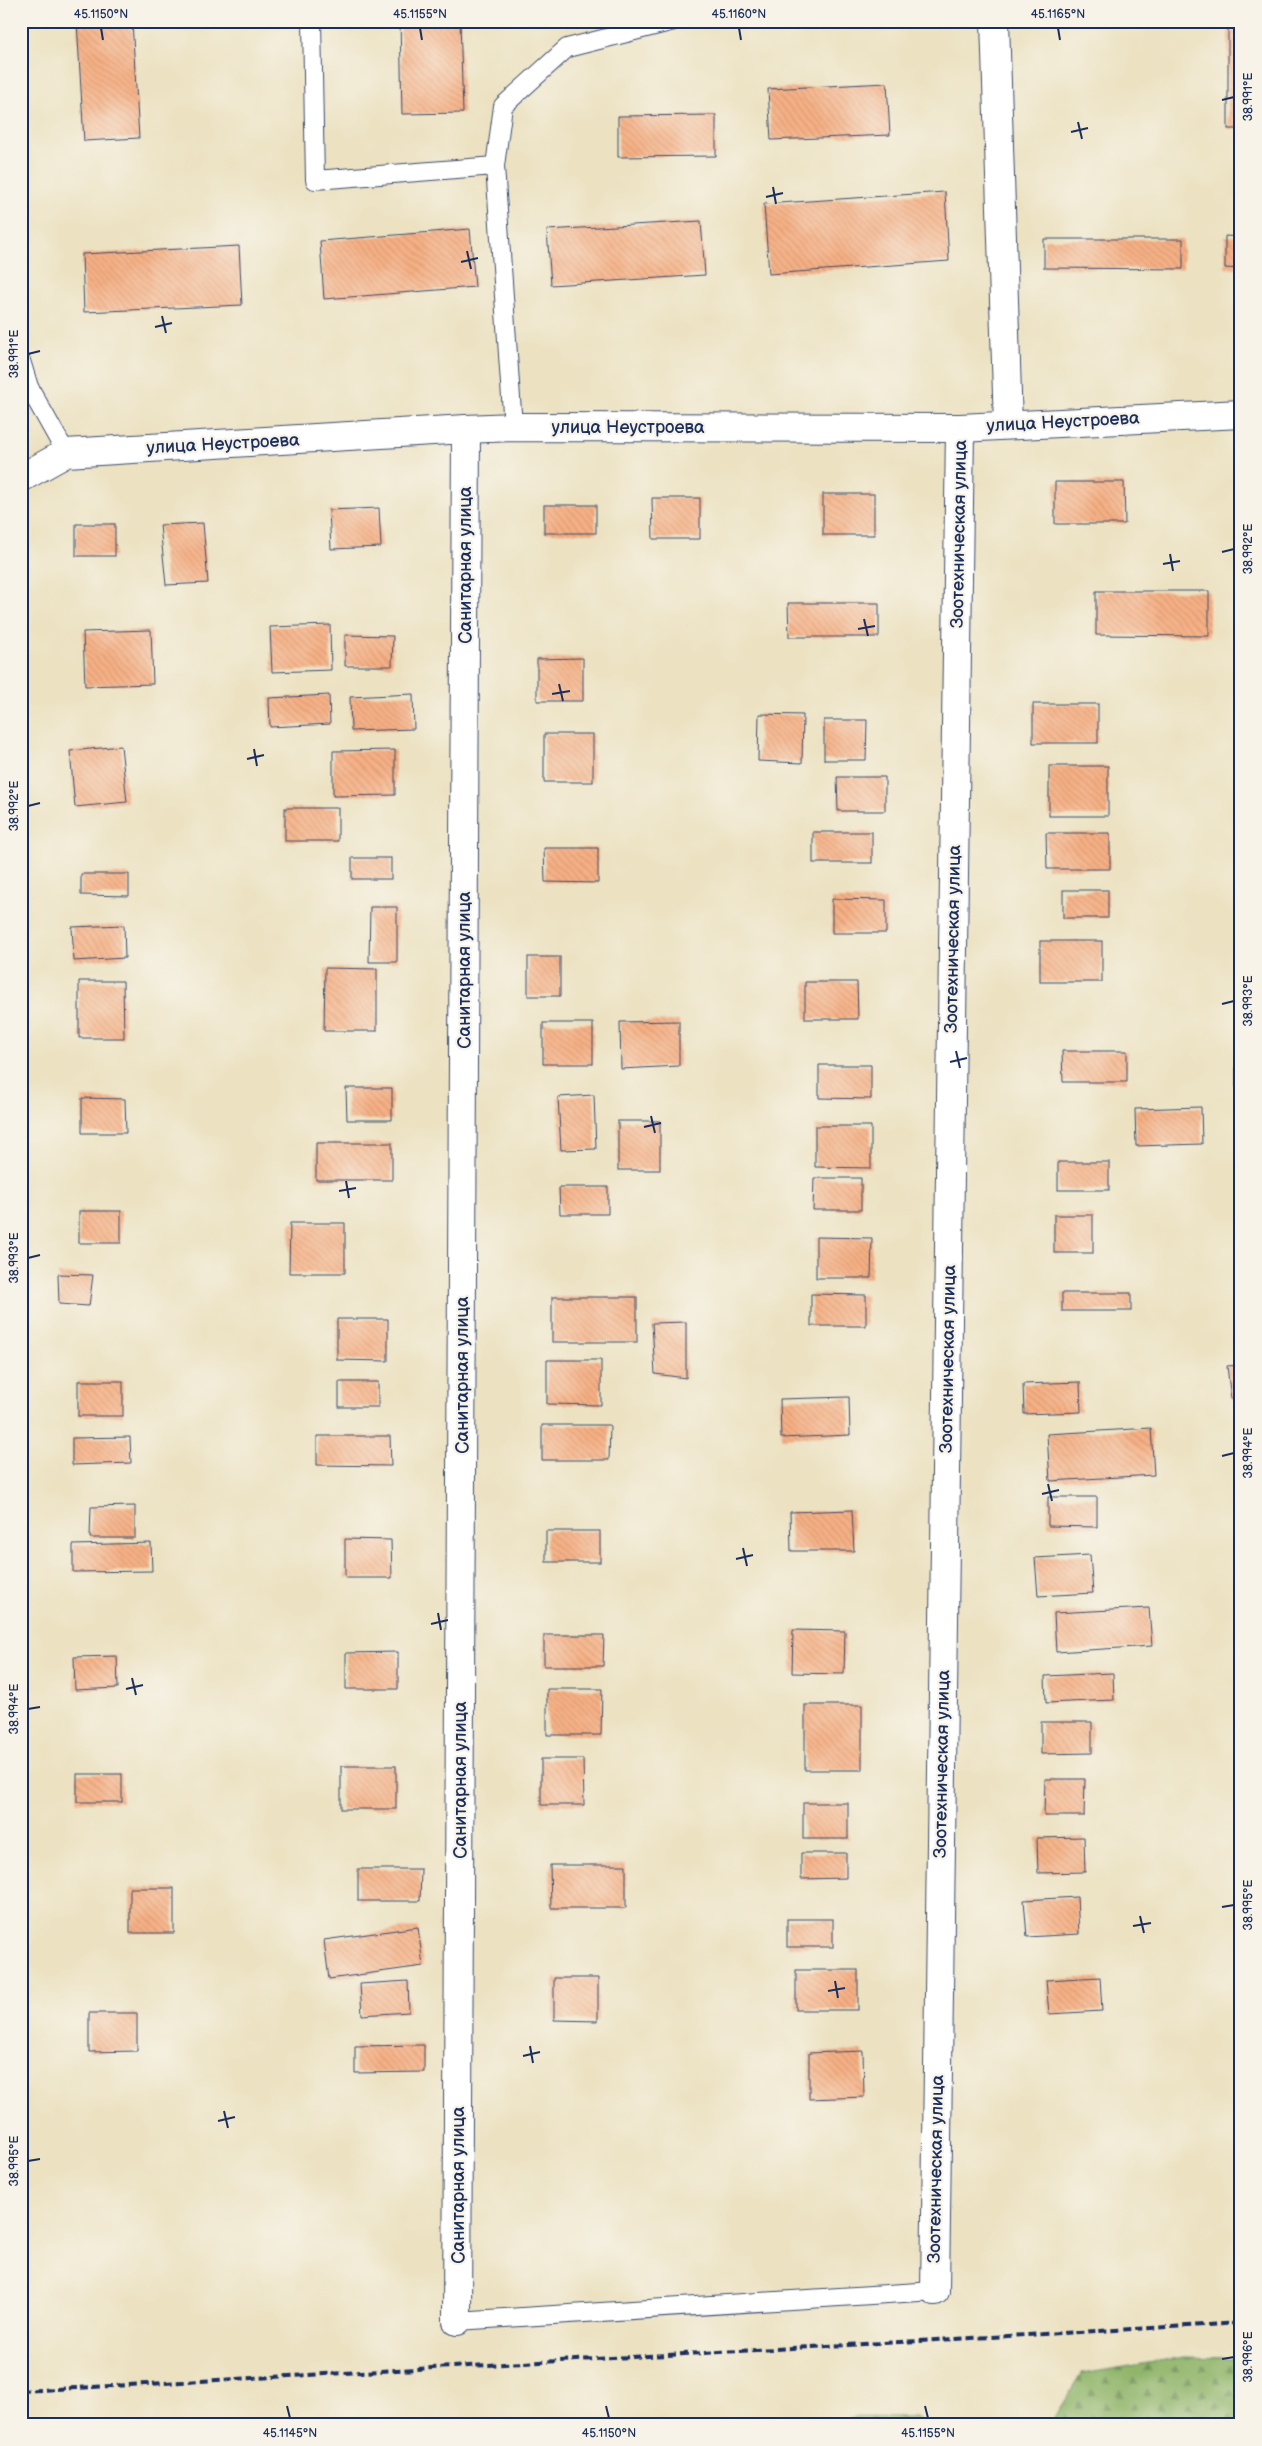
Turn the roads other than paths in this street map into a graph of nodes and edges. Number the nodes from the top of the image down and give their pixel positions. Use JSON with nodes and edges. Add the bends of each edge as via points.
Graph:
{"nodes":[{"id":1,"x":312,"y":21,"type":"edge"},
{"id":2,"x":674,"y":21,"type":"edge"},
{"id":3,"x":995,"y":21,"type":"edge"},
{"id":4,"x":495,"y":166,"type":"junction"},
{"id":5,"x":21,"y":361,"type":"edge"},
{"id":6,"x":1241,"y":414,"type":"edge"},
{"id":7,"x":1008,"y":425,"type":"junction"},
{"id":8,"x":514,"y":427,"type":"junction"},
{"id":9,"x":960,"y":428,"type":"junction"},
{"id":10,"x":466,"y":429,"type":"junction"},
{"id":11,"x":66,"y":453,"type":"junction"},
{"id":12,"x":21,"y":478,"type":"edge"},
{"id":13,"x":935,"y":2291,"type":"joint"},
{"id":14,"x":457,"y":2321,"type":"joint"}],
"edges":[{"from":1,"to":4,"type":"lane","via":[[315,180]]},
{"from":2,"to":4,"type":"lane","via":[[567,48],[503,106]]},
{"from":3,"to":7,"type":"street"},
{"from":4,"to":8,"type":"lane"},
{"from":5,"to":11,"type":"lane","via":[[29,387]]},
{"from":6,"to":7,"type":"street","name":"улица Неустроева"},
{"from":7,"to":9,"type":"street","name":"улица Неустроева"},
{"from":8,"to":9,"type":"street","name":"улица Неустроева"},
{"from":8,"to":10,"type":"street","name":"улица Неустроева"},
{"from":9,"to":13,"type":"street","name":"Зоотехническая улица"},
{"from":10,"to":11,"type":"street","name":"улица Неустроева"},
{"from":10,"to":14,"type":"street","name":"Санитарная улица"},
{"from":11,"to":12,"type":"street","name":"улица Неустроева"},
{"from":13,"to":14,"type":"lane"}]}
